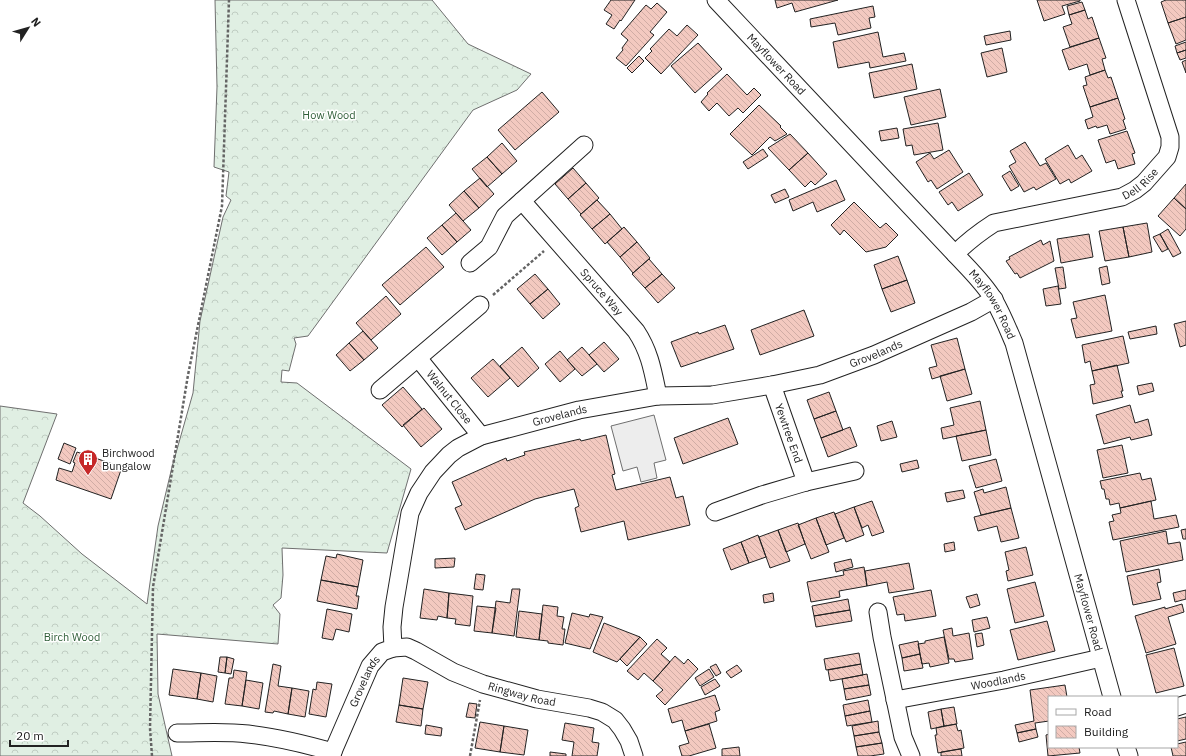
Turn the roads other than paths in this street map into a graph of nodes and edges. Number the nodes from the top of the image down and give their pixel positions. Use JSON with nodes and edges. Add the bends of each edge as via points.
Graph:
{"nodes":[{"id":1,"x":716,"y":0,"type":"edge"},
{"id":2,"x":1126,"y":0,"type":"edge"},
{"id":3,"x":584,"y":145,"type":"dead end"},
{"id":4,"x":522,"y":201,"type":"junction"},
{"id":5,"x":955,"y":254,"type":"junction"},
{"id":6,"x":470,"y":263,"type":"dead end"},
{"id":7,"x":994,"y":300,"type":"junction"},
{"id":8,"x":480,"y":306,"type":"road end"},
{"id":9,"x":418,"y":358,"type":"junction"},
{"id":10,"x":772,"y":385,"type":"junction"},
{"id":11,"x":380,"y":390,"type":"dead end"},
{"id":12,"x":658,"y":396,"type":"junction"},
{"id":13,"x":481,"y":436,"type":"junction"},
{"id":14,"x":855,"y":472,"type":"dead end"},
{"id":15,"x":806,"y":482,"type":"junction"},
{"id":16,"x":715,"y":512,"type":"dead end"},
{"id":17,"x":878,"y":612,"type":"dead end"},
{"id":18,"x":393,"y":648,"type":"junction"},
{"id":19,"x":1100,"y":658,"type":"junction"},
{"id":20,"x":1112,"y":696,"type":"edge"},
{"id":21,"x":895,"y":700,"type":"junction"},
{"id":22,"x":177,"y":733,"type":"dead end"},
{"id":23,"x":332,"y":754,"type":"edge"},
{"id":24,"x":634,"y":756,"type":"edge"},
{"id":25,"x":911,"y":756,"type":"edge"}],
"edges":[{"from":1,"to":5,"type":"street","name":"Mayflower Road"},
{"from":2,"to":5,"type":"street","name":"Dell Rise","via":[[1170,137],[1167,157],[1144,183],[1122,196],[994,223]]},
{"from":3,"to":4,"type":"street"},
{"from":4,"to":6,"type":"street","via":[[505,216],[489,247]]},
{"from":4,"to":12,"type":"street","name":"Spruce Way","via":[[636,331],[650,357]]},
{"from":5,"to":7,"type":"street","name":"Mayflower Road","via":[[984,285]]},
{"from":7,"to":10,"type":"street","name":"Grovelands","via":[[868,357],[820,375]]},
{"from":7,"to":19,"type":"street","name":"Mayflower Road","via":[[1014,343]]},
{"from":8,"to":9,"type":"street"},
{"from":9,"to":11,"type":"street"},
{"from":9,"to":13,"type":"street","name":"Walnut Close"},
{"from":10,"to":12,"type":"street","name":"Grovelands","via":[[712,395]]},
{"from":10,"to":15,"type":"street","name":"Yewtree End"},
{"from":12,"to":13,"type":"street","name":"Grovelands","via":[[579,410]]},
{"from":13,"to":18,"type":"street","name":"Grovelands","via":[[458,448],[433,472],[410,513],[394,607]]},
{"from":14,"to":15,"type":"street"},
{"from":15,"to":16,"type":"street"},
{"from":17,"to":21,"type":"street"},
{"from":18,"to":23,"type":"street","name":"Grovelands","via":[[382,652],[370,666]]},
{"from":18,"to":24,"type":"street","name":"Ringway Road","via":[[407,647],[453,672],[483,684],[537,699],[602,712],[622,728]]},
{"from":19,"to":20,"type":"street","name":"Mayflower Road"},
{"from":19,"to":21,"type":"street","name":"Woodlands","via":[[1004,680]]},
{"from":21,"to":25,"type":"street","via":[[903,737]]},
{"from":22,"to":23,"type":"street","via":[[247,734],[305,744]]}]}
